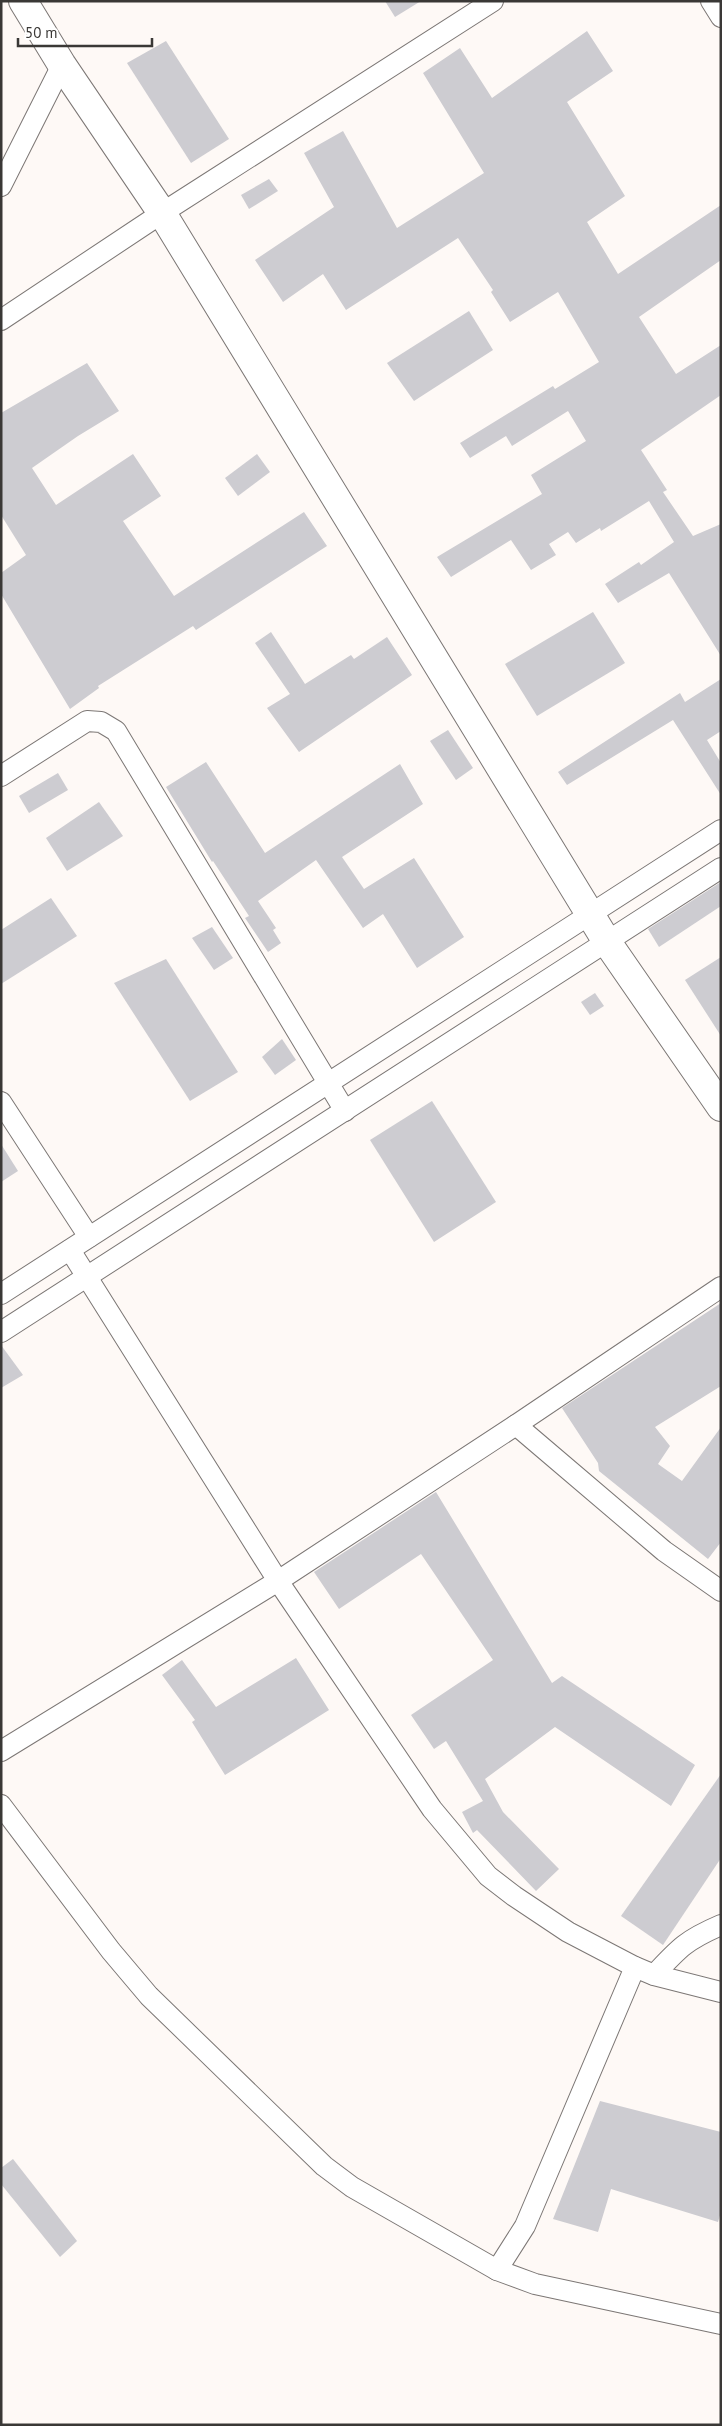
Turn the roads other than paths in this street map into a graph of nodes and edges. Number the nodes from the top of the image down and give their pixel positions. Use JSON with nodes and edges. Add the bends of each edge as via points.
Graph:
{"nodes":[{"id":1,"x":22,"y":1,"type":"edge"},
{"id":2,"x":493,"y":1,"type":"edge"},
{"id":3,"x":711,"y":1,"type":"edge"},
{"id":4,"x":721,"y":17,"type":"edge"},
{"id":5,"x":62,"y":66,"type":"junction"},
{"id":6,"x":1,"y":186,"type":"edge"},
{"id":7,"x":162,"y":214,"type":"junction"},
{"id":8,"x":1,"y":320,"type":"edge"},
{"id":9,"x":1,"y":776,"type":"edge"},
{"id":10,"x":721,"y":830,"type":"edge"},
{"id":11,"x":721,"y":868,"type":"edge"},
{"id":12,"x":590,"y":914,"type":"junction"},
{"id":13,"x":607,"y":942,"type":"junction"},
{"id":14,"x":328,"y":1083,"type":"junction"},
{"id":15,"x":1,"y":1102,"type":"edge"},
{"id":16,"x":721,"y":1107,"type":"edge"},
{"id":17,"x":345,"y":1111,"type":"junction"},
{"id":18,"x":89,"y":1237,"type":"junction"},
{"id":19,"x":70,"y":1250,"type":"junction"},
{"id":20,"x":87,"y":1278,"type":"junction"},
{"id":21,"x":721,"y":1287,"type":"edge"},
{"id":22,"x":1,"y":1294,"type":"edge"},
{"id":23,"x":1,"y":1332,"type":"edge"},
{"id":24,"x":516,"y":1425,"type":"junction"},
{"id":25,"x":278,"y":1581,"type":"junction"},
{"id":26,"x":721,"y":1591,"type":"edge"},
{"id":27,"x":1,"y":1751,"type":"edge"},
{"id":28,"x":1,"y":1805,"type":"edge"},
{"id":29,"x":721,"y":1925,"type":"edge"},
{"id":30,"x":635,"y":1967,"type":"junction"},
{"id":31,"x":654,"y":1975,"type":"junction"},
{"id":32,"x":721,"y":1992,"type":"edge"},
{"id":33,"x":497,"y":2270,"type":"junction"},
{"id":34,"x":721,"y":2324,"type":"edge"}],
"edges":[{"from":1,"to":5,"type":"street"},
{"from":2,"to":7,"type":"street"},
{"from":3,"to":4,"type":"street"},
{"from":5,"to":6,"type":"street"},
{"from":5,"to":7,"type":"street"},
{"from":7,"to":8,"type":"street"},
{"from":7,"to":12,"type":"street"},
{"from":9,"to":14,"type":"street","via":[[87,720],[101,722],[116,731]]},
{"from":10,"to":12,"type":"street"},
{"from":11,"to":13,"type":"street"},
{"from":12,"to":13,"type":"street"},
{"from":12,"to":14,"type":"street"},
{"from":13,"to":16,"type":"street"},
{"from":13,"to":17,"type":"street"},
{"from":14,"to":17,"type":"street"},
{"from":14,"to":18,"type":"street"},
{"from":15,"to":18,"type":"street"},
{"from":17,"to":20,"type":"street"},
{"from":18,"to":19,"type":"street"},
{"from":19,"to":20,"type":"street"},
{"from":19,"to":22,"type":"street"},
{"from":20,"to":23,"type":"street"},
{"from":20,"to":25,"type":"street"},
{"from":21,"to":24,"type":"street"},
{"from":24,"to":25,"type":"street"},
{"from":24,"to":26,"type":"street","via":[[664,1552]]},
{"from":25,"to":27,"type":"street"},
{"from":25,"to":30,"type":"street","via":[[432,1809],[488,1876],[568,1932]]},
{"from":28,"to":33,"type":"street","via":[[149,1996],[324,2166],[352,2187]]},
{"from":29,"to":31,"type":"street","via":[[693,1937]]},
{"from":30,"to":31,"type":"street"},
{"from":30,"to":33,"type":"street","via":[[525,2226]]},
{"from":31,"to":32,"type":"street"},
{"from":33,"to":34,"type":"street","via":[[535,2284]]}]}
